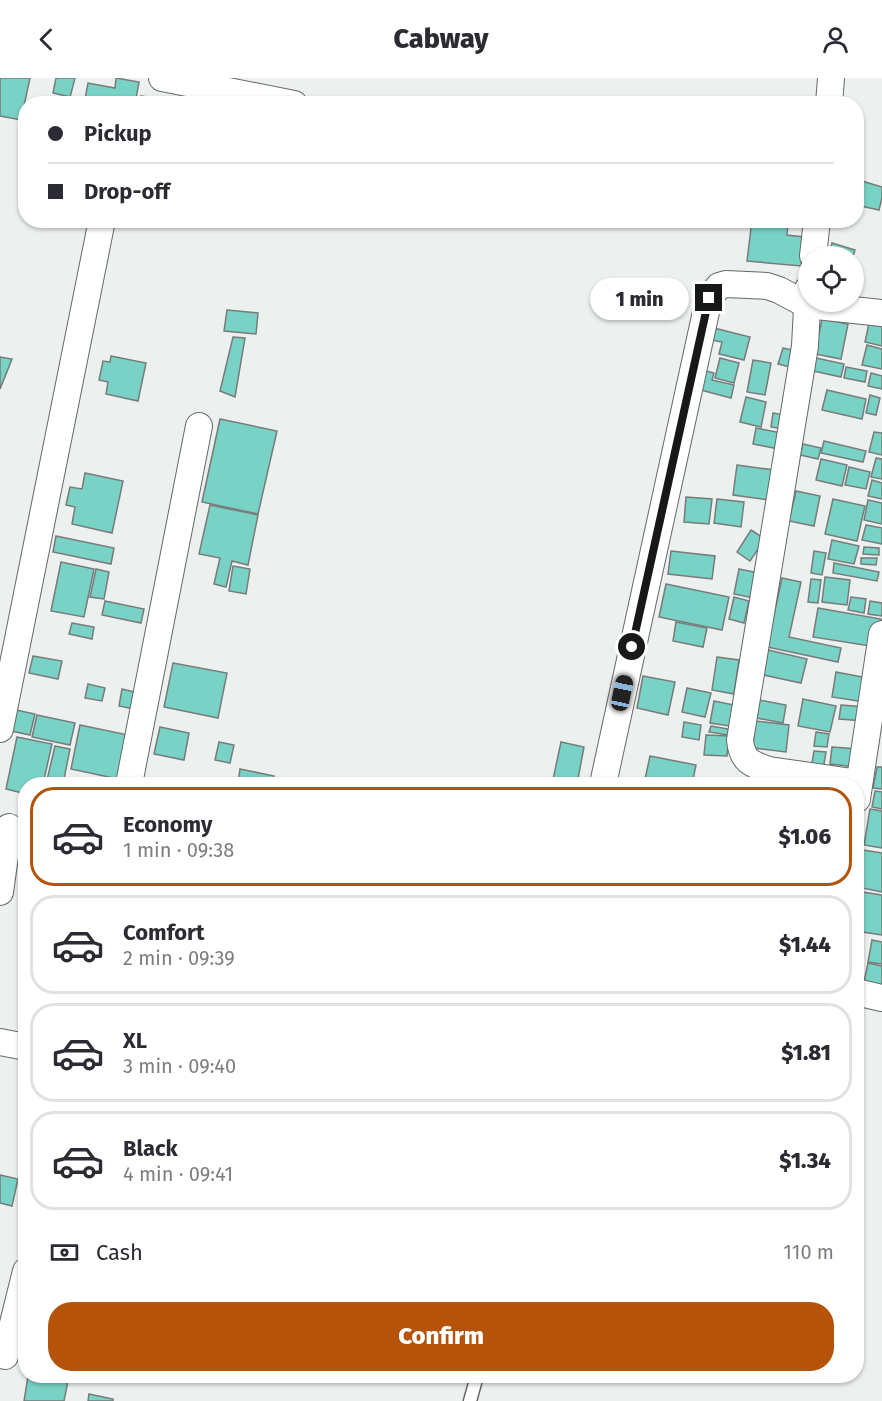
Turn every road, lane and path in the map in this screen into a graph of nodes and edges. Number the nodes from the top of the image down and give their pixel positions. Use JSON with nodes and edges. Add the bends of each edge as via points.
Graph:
{"nodes":[{"id":1,"x":162,"y":78,"type":"edge"},
{"id":2,"x":831,"y":78,"type":"edge"},
{"id":3,"x":253,"y":96,"type":"edge"},
{"id":4,"x":830,"y":96,"type":"edge"},
{"id":5,"x":100,"y":228,"type":"edge"},
{"id":6,"x":816,"y":228,"type":"edge"},
{"id":7,"x":814,"y":246,"type":"edge"},
{"id":8,"x":798,"y":294,"type":"edge"},
{"id":9,"x":864,"y":309,"type":"edge"},
{"id":10,"x":807,"y":312,"type":"edge"},
{"id":11,"x":882,"y":313,"type":"edge"},
{"id":12,"x":198,"y":426,"type":"dead end"},
{"id":13,"x":882,"y":634,"type":"edge"},
{"id":14,"x":0,"y":729,"type":"edge"},
{"id":15,"x":130,"y":777,"type":"edge"},
{"id":16,"x":605,"y":777,"type":"edge"},
{"id":17,"x":799,"y":777,"type":"edge"},
{"id":18,"x":860,"y":777,"type":"edge"},
{"id":19,"x":12,"y":827,"type":"edge"},
{"id":20,"x":0,"y":892,"type":"edge"},
{"id":21,"x":864,"y":994,"type":"edge"},
{"id":22,"x":882,"y":998,"type":"edge"},
{"id":23,"x":0,"y":1042,"type":"edge"},
{"id":24,"x":18,"y":1045,"type":"edge"},
{"id":25,"x":18,"y":1303,"type":"edge"},
{"id":26,"x":5,"y":1356,"type":"dead end"},
{"id":27,"x":475,"y":1383,"type":"edge"},
{"id":28,"x":470,"y":1401,"type":"edge"}],
"edges":[{"from":1,"to":3,"type":"street"},
{"from":2,"to":4,"type":"street"},
{"from":5,"to":14,"type":"street"},
{"from":6,"to":7,"type":"street"},
{"from":8,"to":16,"type":"street","via":[[767,286],[726,284],[709,298]]},
{"from":9,"to":11,"type":"street"},
{"from":10,"to":17,"type":"street","via":[[805,346],[740,741],[747,760]]},
{"from":12,"to":15,"type":"street"},
{"from":13,"to":18,"type":"street"},
{"from":19,"to":20,"type":"street"},
{"from":21,"to":22,"type":"street"},
{"from":23,"to":24,"type":"street"},
{"from":25,"to":26,"type":"street"},
{"from":27,"to":28,"type":"lane"}]}
